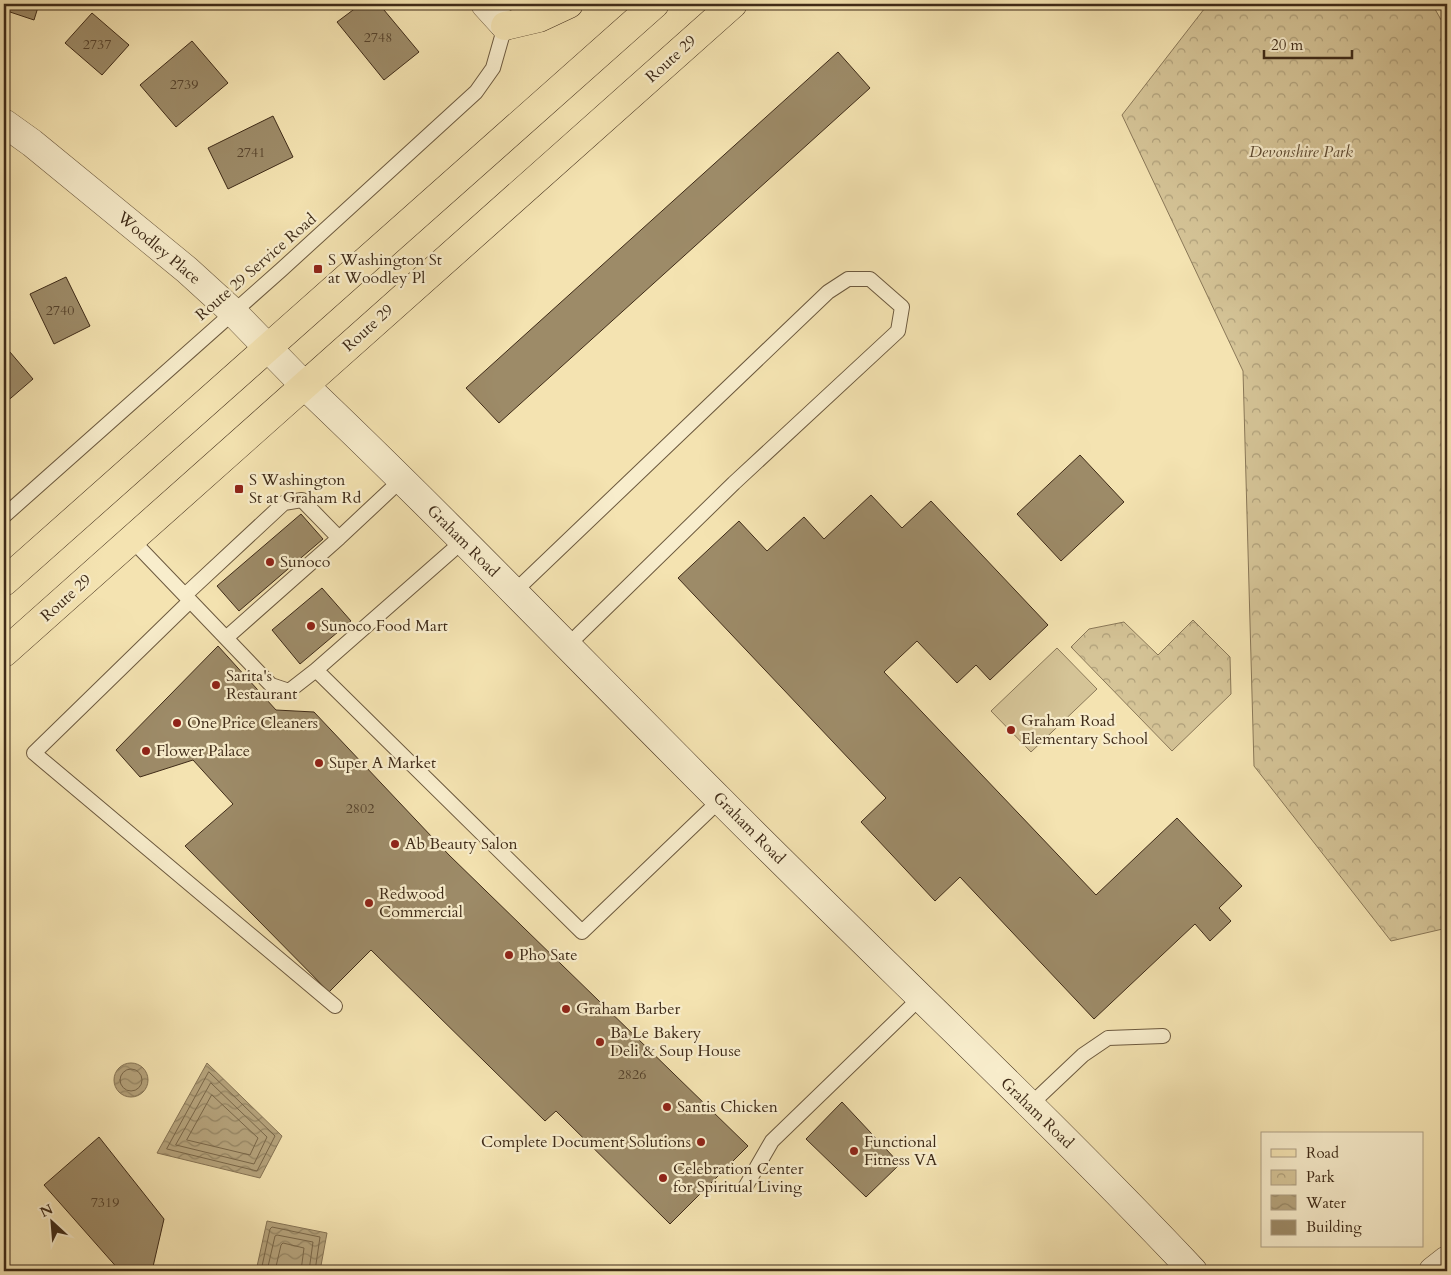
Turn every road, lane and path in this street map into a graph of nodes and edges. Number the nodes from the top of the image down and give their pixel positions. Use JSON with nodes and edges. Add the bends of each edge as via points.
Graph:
{"nodes":[{"id":1,"x":485,"y":4,"type":"edge"},
{"id":2,"x":569,"y":4,"type":"edge"},
{"id":3,"x":656,"y":4,"type":"edge"},
{"id":4,"x":733,"y":4,"type":"edge"},
{"id":5,"x":505,"y":26,"type":"junction"},
{"id":6,"x":4,"y":123,"type":"edge"},
{"id":7,"x":232,"y":311,"type":"junction"},
{"id":8,"x":268,"y":348,"type":"junction"},
{"id":9,"x":304,"y":385,"type":"junction"},
{"id":10,"x":402,"y":479,"type":"junction"},
{"id":11,"x":4,"y":516,"type":"edge"},
{"id":12,"x":339,"y":538,"type":"junction"},
{"id":13,"x":131,"y":539,"type":"junction"},
{"id":14,"x":463,"y":541,"type":"junction"},
{"id":15,"x":4,"y":582,"type":"edge"},
{"id":16,"x":514,"y":592,"type":"junction"},
{"id":17,"x":187,"y":598,"type":"junction"},
{"id":18,"x":226,"y":638,"type":"junction"},
{"id":19,"x":568,"y":645,"type":"junction"},
{"id":20,"x":4,"y":653,"type":"edge"},
{"id":21,"x":316,"y":670,"type":"junction"},
{"id":22,"x":720,"y":800,"type":"junction"},
{"id":23,"x":921,"y":997,"type":"junction"},
{"id":24,"x":335,"y":1006,"type":"dead end"},
{"id":25,"x":1163,"y":1036,"type":"dead end"},
{"id":26,"x":1029,"y":1106,"type":"junction"},
{"id":27,"x":746,"y":1186,"type":"dead end"},
{"id":28,"x":1447,"y":1260,"type":"edge"},
{"id":29,"x":1193,"y":1271,"type":"edge"},
{"id":30,"x":1433,"y":1271,"type":"edge"}],
"edges":[{"from":1,"to":5,"type":"street"},
{"from":2,"to":5,"type":"main road","via":[[540,18]]},
{"from":3,"to":8,"type":"main road"},
{"from":4,"to":9,"type":"main road","name":"Route 29"},
{"from":5,"to":7,"type":"lane","name":"Route 29 Service Road","via":[[493,68],[476,92]]},
{"from":6,"to":7,"type":"street","name":"Woodley Place","via":[[180,264]]},
{"from":7,"to":8,"type":"street","name":"Woodley Place"},
{"from":7,"to":11,"type":"lane","name":"Route 29 Service Road"},
{"from":8,"to":9,"type":"street","name":"Woodley Place"},
{"from":8,"to":15,"type":"main road"},
{"from":9,"to":10,"type":"street","name":"Graham Road"},
{"from":9,"to":13,"type":"main road","name":"Route 29"},
{"from":10,"to":12,"type":"lane"},
{"from":10,"to":14,"type":"street","name":"Graham Road"},
{"from":12,"to":17,"type":"lane","via":[[302,500],[284,503]]},
{"from":12,"to":18,"type":"lane"},
{"from":13,"to":17,"type":"lane"},
{"from":13,"to":20,"type":"main road","name":"Route 29"},
{"from":14,"to":16,"type":"street","name":"Graham Road"},
{"from":14,"to":21,"type":"lane"},
{"from":16,"to":19,"type":"street","name":"Graham Road"},
{"from":16,"to":19,"type":"lane","via":[[828,292],[848,279],[870,278],[902,307],[898,332],[734,483]]},
{"from":17,"to":18,"type":"lane"},
{"from":17,"to":24,"type":"lane","via":[[34,753]]},
{"from":18,"to":21,"type":"lane","via":[[271,685],[289,691]]},
{"from":19,"to":22,"type":"street","name":"Graham Road"},
{"from":21,"to":22,"type":"lane","via":[[582,932]]},
{"from":22,"to":23,"type":"street","name":"Graham Road"},
{"from":23,"to":26,"type":"street","name":"Graham Road"},
{"from":23,"to":27,"type":"lane","via":[[772,1141]]},
{"from":25,"to":26,"type":"lane","via":[[1108,1038],[1083,1055]]},
{"from":26,"to":29,"type":"street","name":"Graham Road"},
{"from":28,"to":30,"type":"street"}]}
